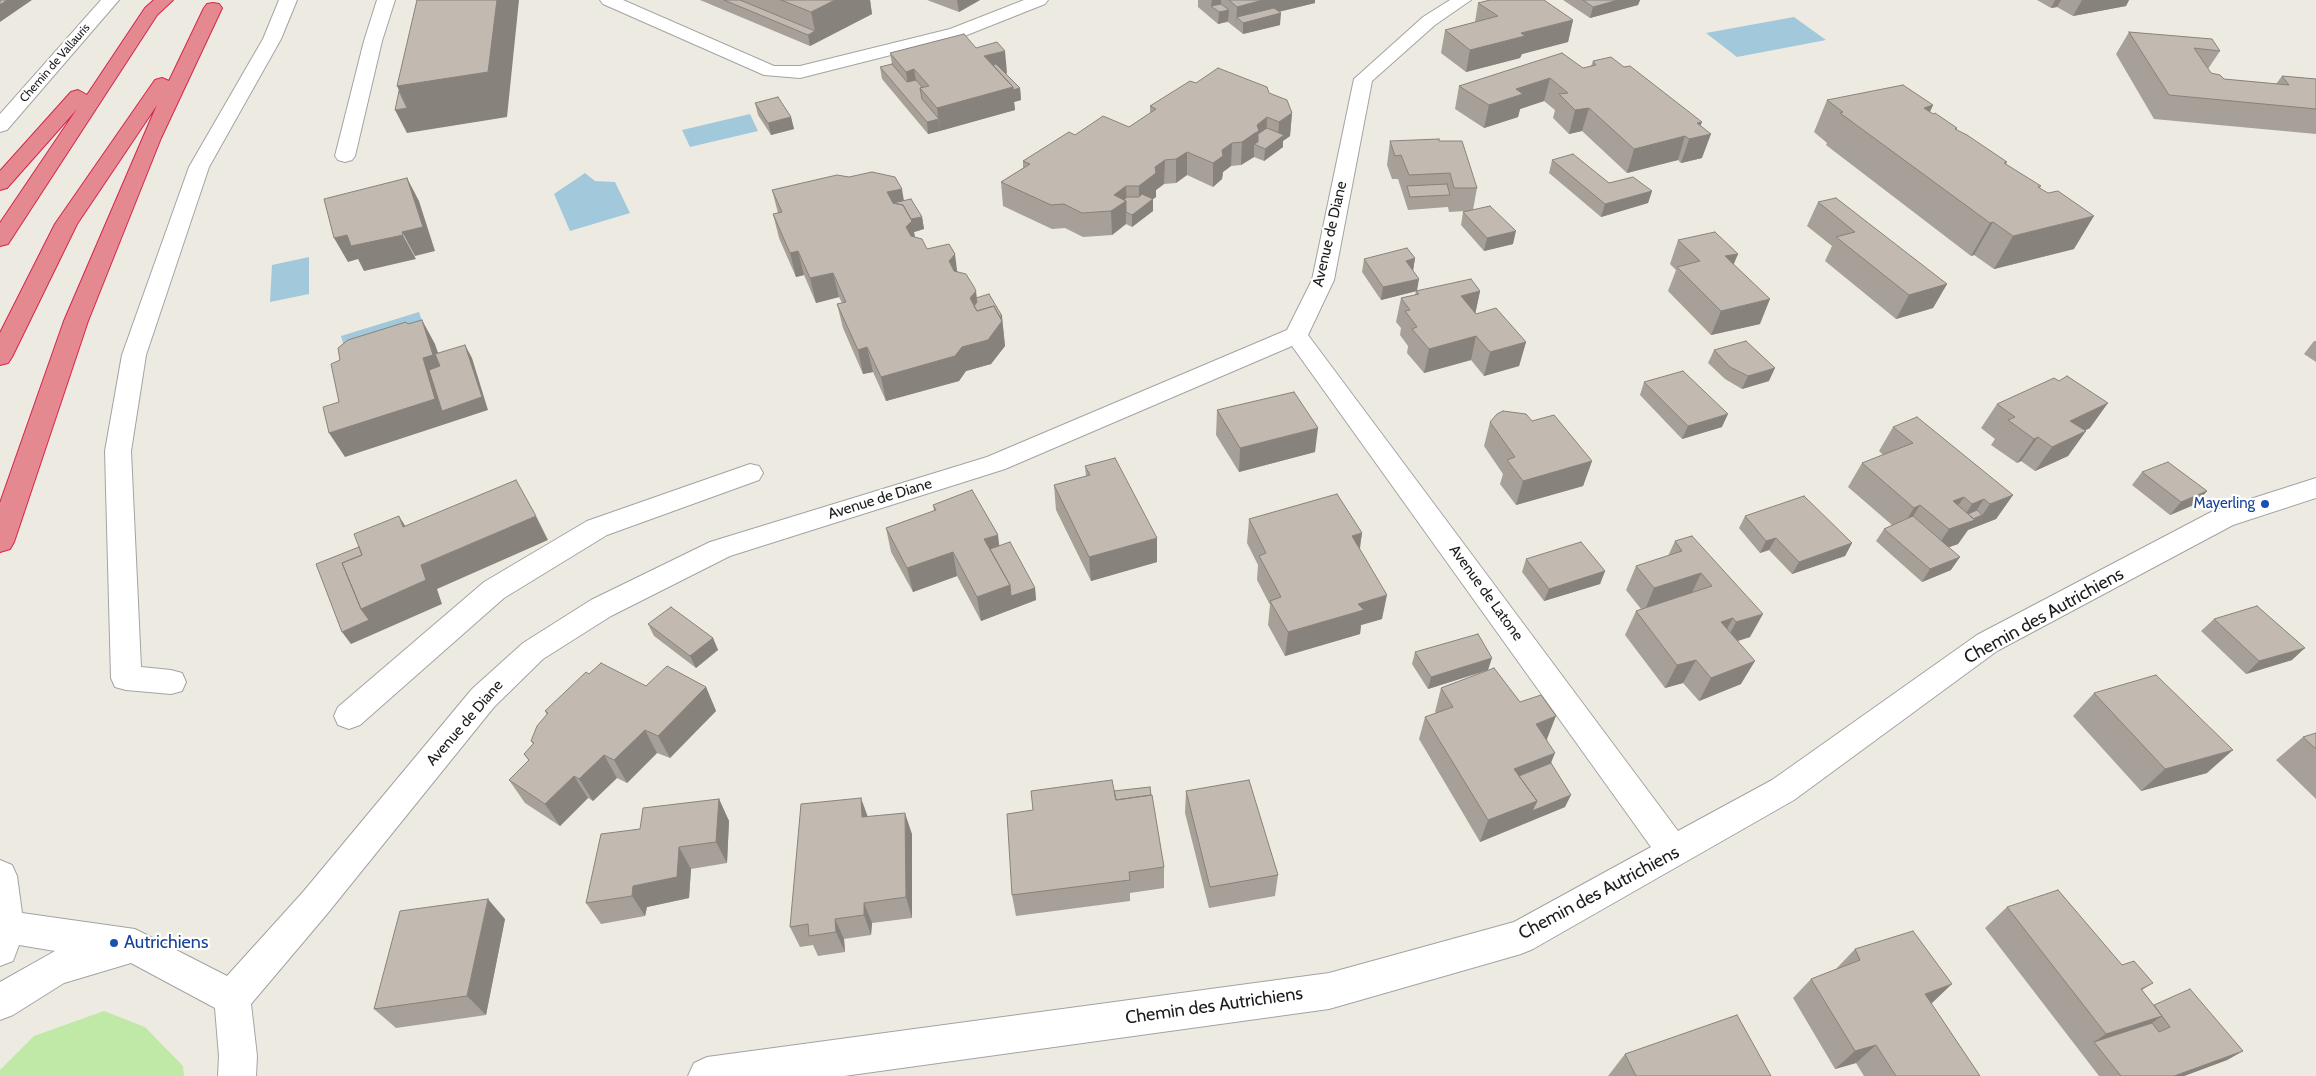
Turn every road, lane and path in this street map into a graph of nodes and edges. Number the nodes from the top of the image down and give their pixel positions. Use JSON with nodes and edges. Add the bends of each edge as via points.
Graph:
{"nodes":[{"id":1,"x":110,"y":0,"type":"edge"},
{"id":2,"x":288,"y":0,"type":"edge"},
{"id":3,"x":386,"y":0,"type":"edge"},
{"id":4,"x":609,"y":0,"type":"edge"},
{"id":5,"x":1039,"y":0,"type":"edge"},
{"id":6,"x":1462,"y":0,"type":"edge"},
{"id":7,"x":216,"y":4,"type":"edge"},
{"id":8,"x":158,"y":6,"type":"edge"},
{"id":9,"x":0,"y":126,"type":"edge"},
{"id":10,"x":345,"y":156,"type":"dead end"},
{"id":11,"x":0,"y":184,"type":"edge"},
{"id":12,"x":0,"y":239,"type":"edge"},
{"id":13,"x":1296,"y":335,"type":"junction"},
{"id":14,"x":0,"y":357,"type":"edge"},
{"id":15,"x":750,"y":473,"type":"dead end"},
{"id":16,"x":2316,"y":488,"type":"edge"},
{"id":17,"x":0,"y":542,"type":"edge"},
{"id":18,"x":170,"y":682,"type":"dead end"},
{"id":19,"x":349,"y":716,"type":"dead end"},
{"id":20,"x":1674,"y":852,"type":"junction"},
{"id":21,"x":0,"y":876,"type":"edge"},
{"id":22,"x":3,"y":938,"type":"edge"},
{"id":23,"x":135,"y":946,"type":"junction"},
{"id":24,"x":232,"y":998,"type":"junction"},
{"id":25,"x":0,"y":1002,"type":"edge"},
{"id":26,"x":237,"y":1076,"type":"edge"},
{"id":27,"x":707,"y":1076,"type":"edge"}],
"edges":[{"from":1,"to":9,"type":"street","name":"Chemin de Vallauris"},
{"from":2,"to":18,"type":"street","via":[[272,39],[199,167],[134,355],[118,452],[126,678]]},
{"from":3,"to":10,"type":"street"},
{"from":4,"to":5,"type":"street","via":[[771,70],[800,72],[956,33]]},
{"from":6,"to":13,"type":"street","name":"Avenue de Diane","via":[[1428,20],[1364,79],[1323,280]]},
{"from":7,"to":14,"type":"highway","via":[[66,224]]},
{"from":7,"to":17,"type":"highway","via":[[151,138],[76,321]]},
{"from":8,"to":11,"type":"highway"},
{"from":8,"to":12,"type":"highway"},
{"from":13,"to":20,"type":"street","name":"Avenue de Latone"},
{"from":13,"to":24,"type":"street","name":"Avenue de Diane","via":[[996,462],[720,549],[602,608],[533,651],[483,698],[316,902]]},
{"from":15,"to":19,"type":"street","via":[[597,528],[494,590]]},
{"from":16,"to":20,"type":"street","name":"Chemin des Autrichiens","via":[[2223,518],[1987,643],[1783,790]]},
{"from":20,"to":27,"type":"street","name":"Chemin des Autrichiens","via":[[1521,937],[1329,990]]},
{"from":21,"to":22,"type":"street"},
{"from":22,"to":23,"type":"street"},
{"from":23,"to":24,"type":"street"},
{"from":23,"to":25,"type":"street","via":[[56,968]]},
{"from":24,"to":26,"type":"street"}]}
